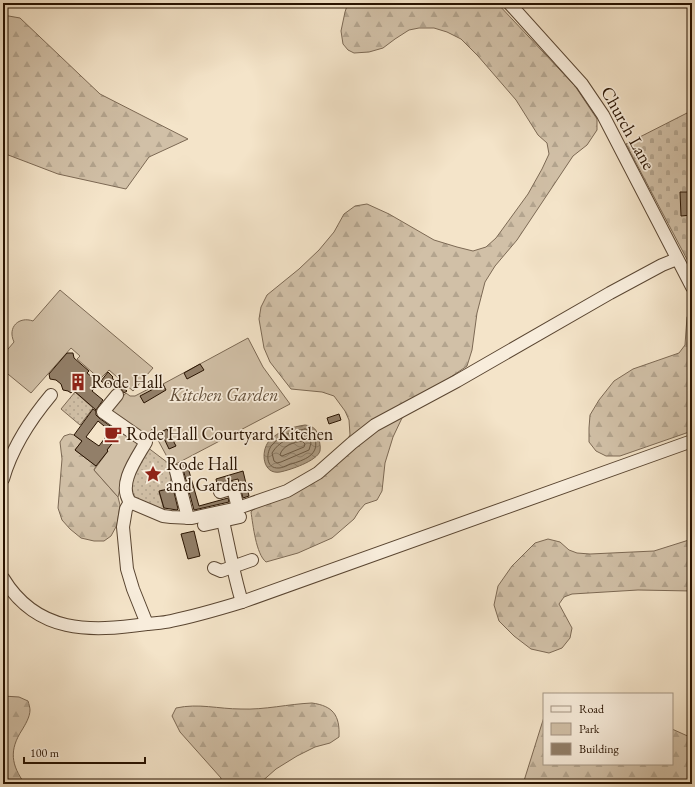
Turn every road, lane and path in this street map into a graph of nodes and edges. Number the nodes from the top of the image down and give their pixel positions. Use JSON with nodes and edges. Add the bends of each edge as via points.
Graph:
{"nodes":[{"id":1,"x":509,"y":3,"type":"edge"},
{"id":2,"x":677,"y":259,"type":"junction"},
{"id":3,"x":688,"y":271,"type":"edge"},
{"id":4,"x":692,"y":287,"type":"edge"},
{"id":5,"x":51,"y":395,"type":"dead end"},
{"id":6,"x":117,"y":395,"type":"dead end"},
{"id":7,"x":692,"y":441,"type":"edge"},
{"id":8,"x":176,"y":471,"type":"dead end"},
{"id":9,"x":3,"y":479,"type":"edge"},
{"id":10,"x":220,"y":492,"type":"dead end"},
{"id":11,"x":130,"y":502,"type":"junction"},
{"id":12,"x":239,"y":512,"type":"junction"},
{"id":13,"x":222,"y":516,"type":"junction"},
{"id":14,"x":188,"y":518,"type":"junction"},
{"id":15,"x":204,"y":526,"type":"dead end"},
{"id":16,"x":252,"y":560,"type":"dead end"},
{"id":17,"x":234,"y":566,"type":"junction"},
{"id":18,"x":214,"y":568,"type":"dead end"},
{"id":19,"x":3,"y":578,"type":"edge"},
{"id":20,"x":8,"y":592,"type":"edge"},
{"id":21,"x":242,"y":602,"type":"junction"},
{"id":22,"x":147,"y":624,"type":"junction"}],
"edges":[{"from":1,"to":2,"type":"street","name":"Church Lane","via":[[582,84],[603,115]]},
{"from":2,"to":3,"type":"street","name":"Church Lane"},
{"from":2,"to":12,"type":"street","via":[[616,290],[375,425],[304,482]]},
{"from":3,"to":4,"type":"street","name":"Church Lane"},
{"from":5,"to":9,"type":"street","via":[[30,422],[14,451]]},
{"from":6,"to":11,"type":"street","via":[[103,412],[146,442],[128,476],[125,492]]},
{"from":7,"to":21,"type":"street"},
{"from":8,"to":14,"type":"street"},
{"from":10,"to":12,"type":"street","via":[[233,488]]},
{"from":11,"to":14,"type":"street","via":[[163,516]]},
{"from":11,"to":22,"type":"street","via":[[123,527],[127,569]]},
{"from":12,"to":13,"type":"street"},
{"from":13,"to":14,"type":"street"},
{"from":13,"to":15,"type":"street"},
{"from":13,"to":17,"type":"street"},
{"from":16,"to":17,"type":"street"},
{"from":17,"to":18,"type":"street","via":[[221,571]]},
{"from":17,"to":21,"type":"street"},
{"from":19,"to":20,"type":"street"},
{"from":20,"to":22,"type":"street","via":[[51,621],[70,627],[113,628]]},
{"from":21,"to":22,"type":"street","via":[[170,621]]}]}
